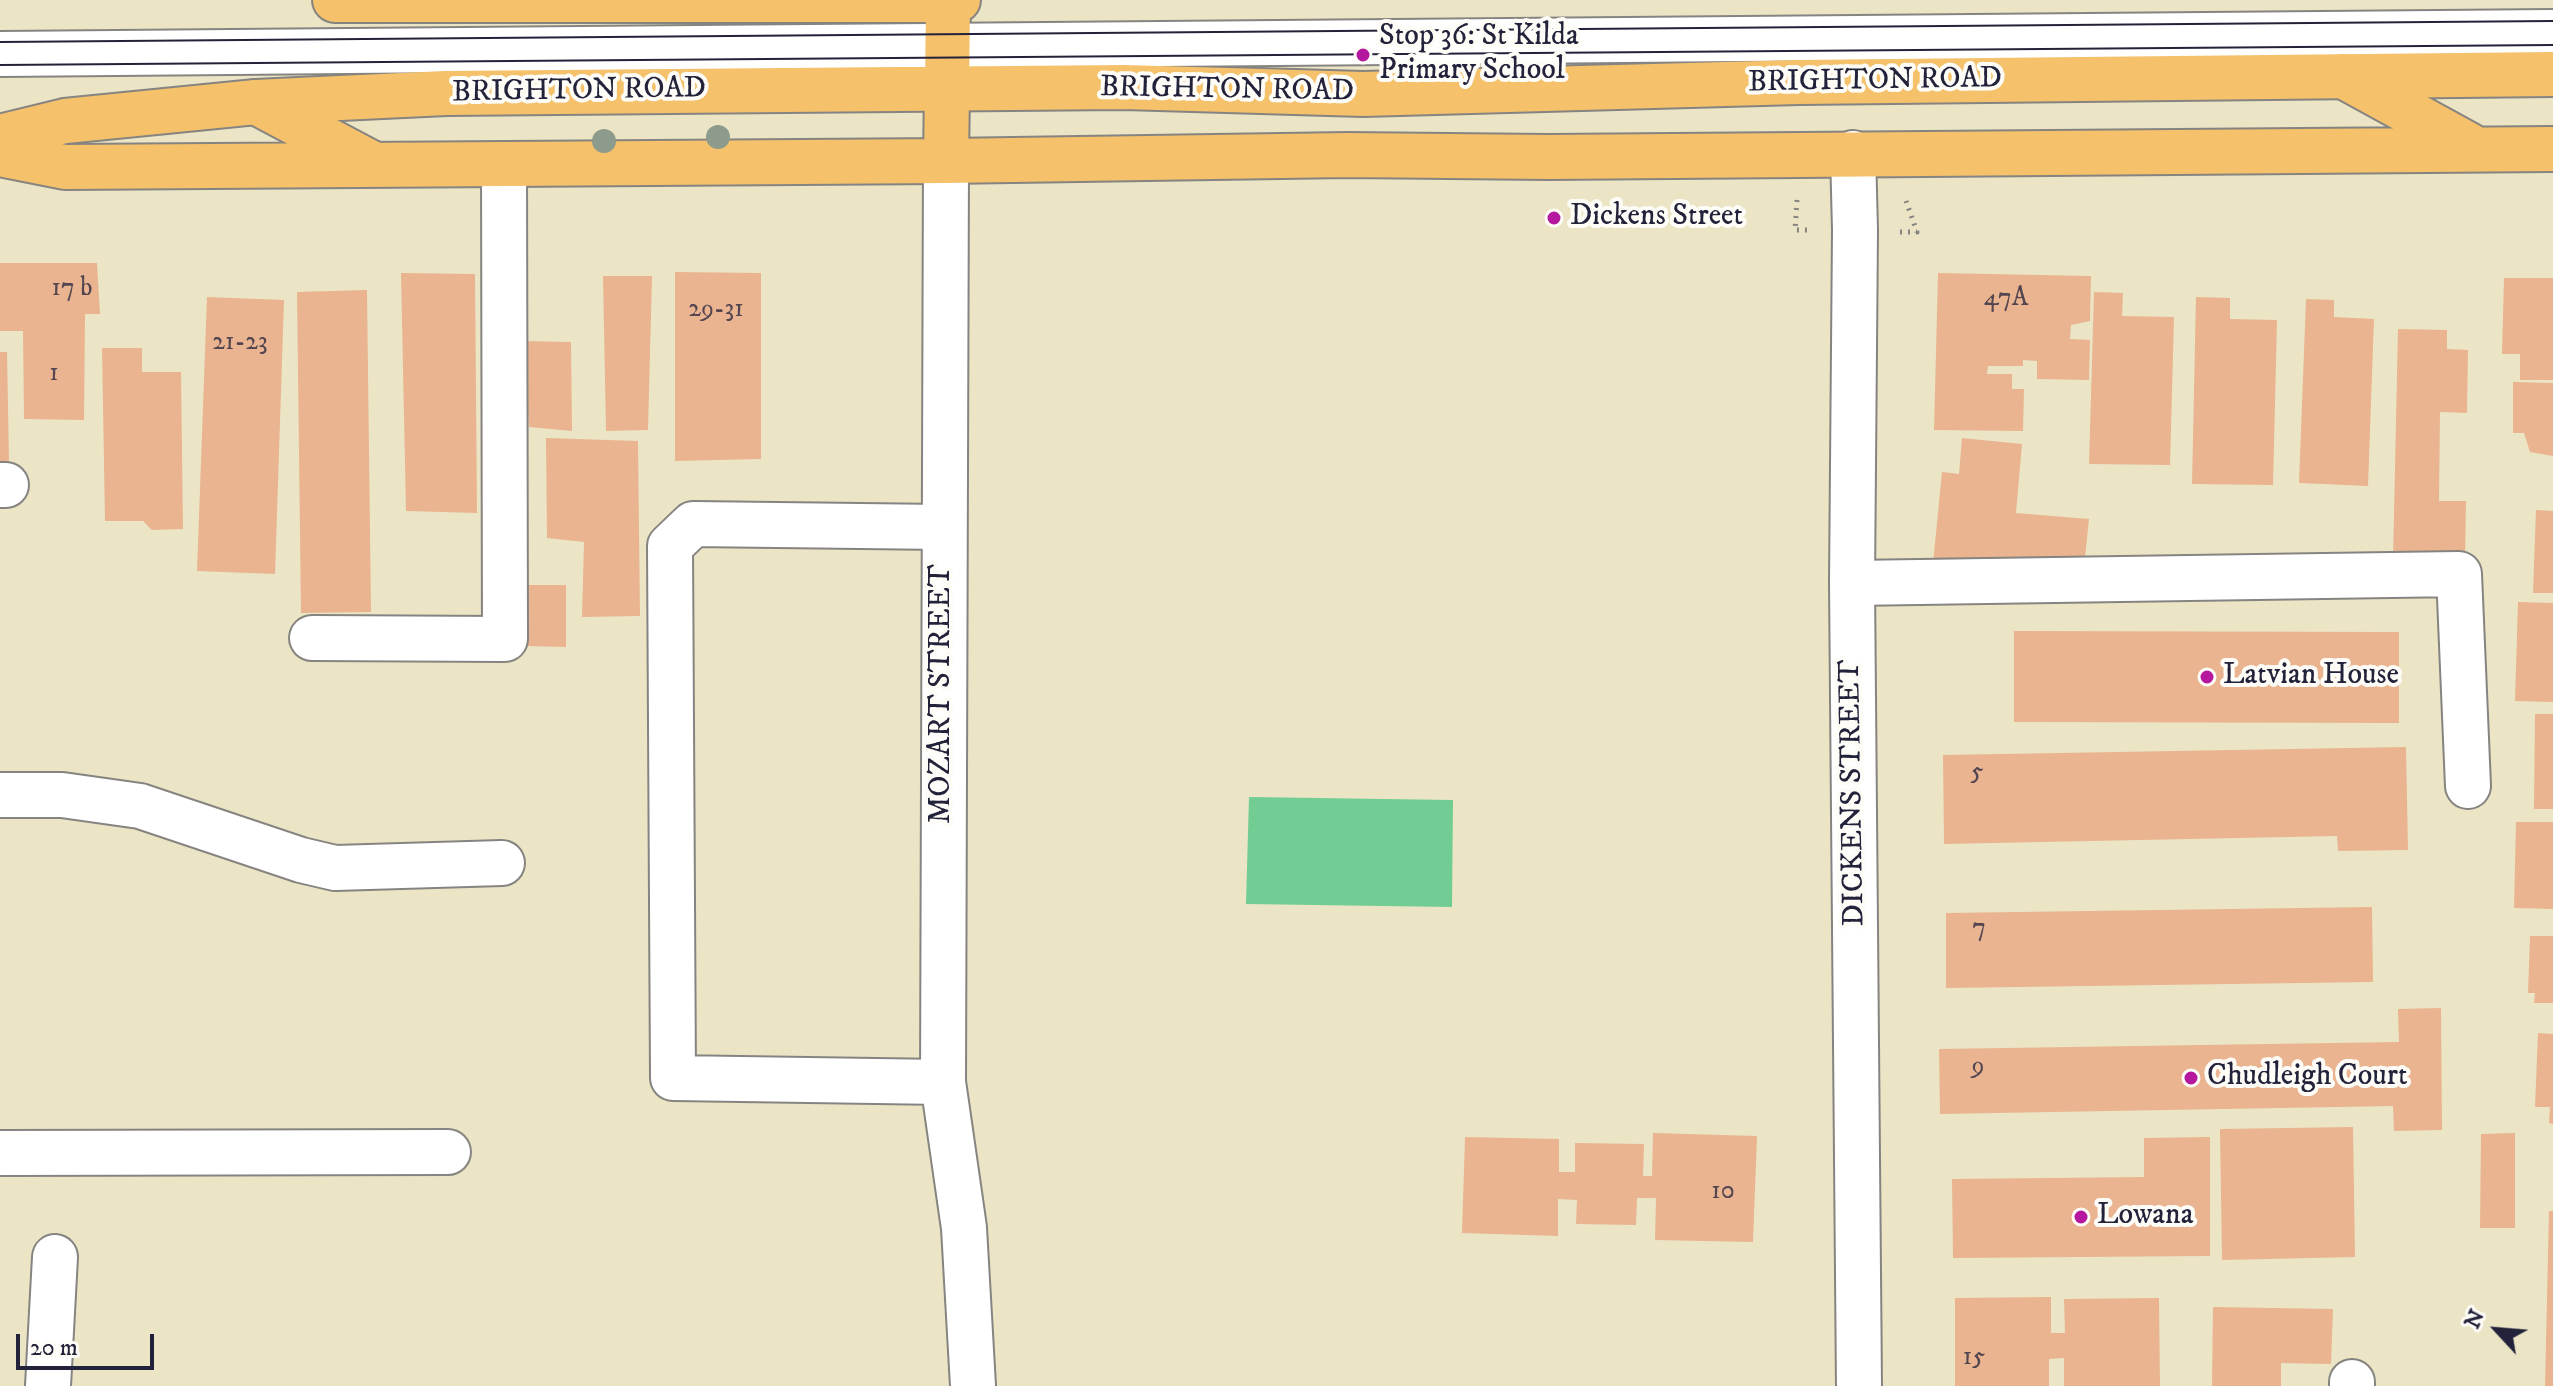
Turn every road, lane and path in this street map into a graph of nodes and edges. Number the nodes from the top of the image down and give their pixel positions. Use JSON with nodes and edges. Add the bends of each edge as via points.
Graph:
{"nodes":[{"id":1,"x":335,"y":0,"type":"edge"},
{"id":2,"x":368,"y":0,"type":"edge"},
{"id":3,"x":948,"y":0,"type":"edge"},
{"id":4,"x":958,"y":0,"type":"edge"},
{"id":5,"x":2553,"y":32,"type":"edge"},
{"id":6,"x":948,"y":46,"type":"junction"},
{"id":7,"x":0,"y":54,"type":"edge"},
{"id":8,"x":2553,"y":74,"type":"edge"},
{"id":9,"x":2343,"y":76,"type":"junction"},
{"id":10,"x":947,"y":89,"type":"junction"},
{"id":11,"x":256,"y":102,"type":"junction"},
{"id":12,"x":0,"y":137,"type":"edge"},
{"id":13,"x":2475,"y":148,"type":"junction"},
{"id":14,"x":2553,"y":149,"type":"edge"},
{"id":15,"x":1853,"y":153,"type":"junction"},
{"id":16,"x":0,"y":154,"type":"edge"},
{"id":17,"x":946,"y":161,"type":"junction"},
{"id":18,"x":504,"y":164,"type":"junction"},
{"id":19,"x":377,"y":166,"type":"junction"},
{"id":20,"x":944,"y":527,"type":"junction"},
{"id":21,"x":1852,"y":583,"type":"junction"},
{"id":22,"x":312,"y":638,"type":"dead end"},
{"id":23,"x":2468,"y":786,"type":"dead end"},
{"id":24,"x":0,"y":795,"type":"edge"},
{"id":25,"x":502,"y":863,"type":"dead end"},
{"id":26,"x":943,"y":1082,"type":"junction"},
{"id":27,"x":448,"y":1152,"type":"dead end"},
{"id":28,"x":0,"y":1153,"type":"edge"},
{"id":29,"x":55,"y":1257,"type":"dead end"},
{"id":30,"x":48,"y":1386,"type":"edge"},
{"id":31,"x":973,"y":1386,"type":"edge"},
{"id":32,"x":1859,"y":1386,"type":"edge"}],
"edges":[{"from":1,"to":2,"type":"main road"},
{"from":2,"to":3,"type":"main road"},
{"from":3,"to":4,"type":"main road"},
{"from":3,"to":6,"type":"main road","name":"MOZART STREET"},
{"from":5,"to":6,"type":"street"},
{"from":6,"to":7,"type":"street"},
{"from":6,"to":10,"type":"main road","name":"MOZART STREET"},
{"from":8,"to":9,"type":"main road","name":"BRIGHTON ROAD"},
{"from":9,"to":10,"type":"main road","name":"BRIGHTON ROAD","via":[[1363,94],[1124,87]]},
{"from":9,"to":13,"type":"main road"},
{"from":10,"to":11,"type":"main road","name":"BRIGHTON ROAD","via":[[446,93]]},
{"from":10,"to":17,"type":"main road","name":"MOZART STREET"},
{"from":11,"to":12,"type":"main road","name":"BRIGHTON ROAD","via":[[65,121]]},
{"from":11,"to":19,"type":"main road"},
{"from":13,"to":14,"type":"main road","name":"BRIGHTON ROAD"},
{"from":13,"to":15,"type":"main road","name":"BRIGHTON ROAD"},
{"from":15,"to":17,"type":"main road","name":"BRIGHTON ROAD"},
{"from":15,"to":21,"type":"street","name":"DICKENS STREET"},
{"from":16,"to":19,"type":"main road","name":"BRIGHTON ROAD","via":[[65,167]]},
{"from":17,"to":18,"type":"main road","name":"BRIGHTON ROAD"},
{"from":17,"to":20,"type":"street","name":"MOZART STREET"},
{"from":18,"to":19,"type":"main road","name":"BRIGHTON ROAD"},
{"from":18,"to":22,"type":"street","via":[[505,639]]},
{"from":20,"to":26,"type":"street","name":"MOZART STREET"},
{"from":20,"to":26,"type":"street","via":[[693,524],[670,546],[673,1078]]},
{"from":21,"to":23,"type":"street","via":[[2459,574]]},
{"from":21,"to":32,"type":"street","name":"DICKENS STREET"},
{"from":24,"to":25,"type":"street","via":[[62,795],[140,806],[335,868]]},
{"from":26,"to":31,"type":"street","name":"MOZART STREET","via":[[964,1228]]},
{"from":27,"to":28,"type":"street"},
{"from":29,"to":30,"type":"street"}]}
